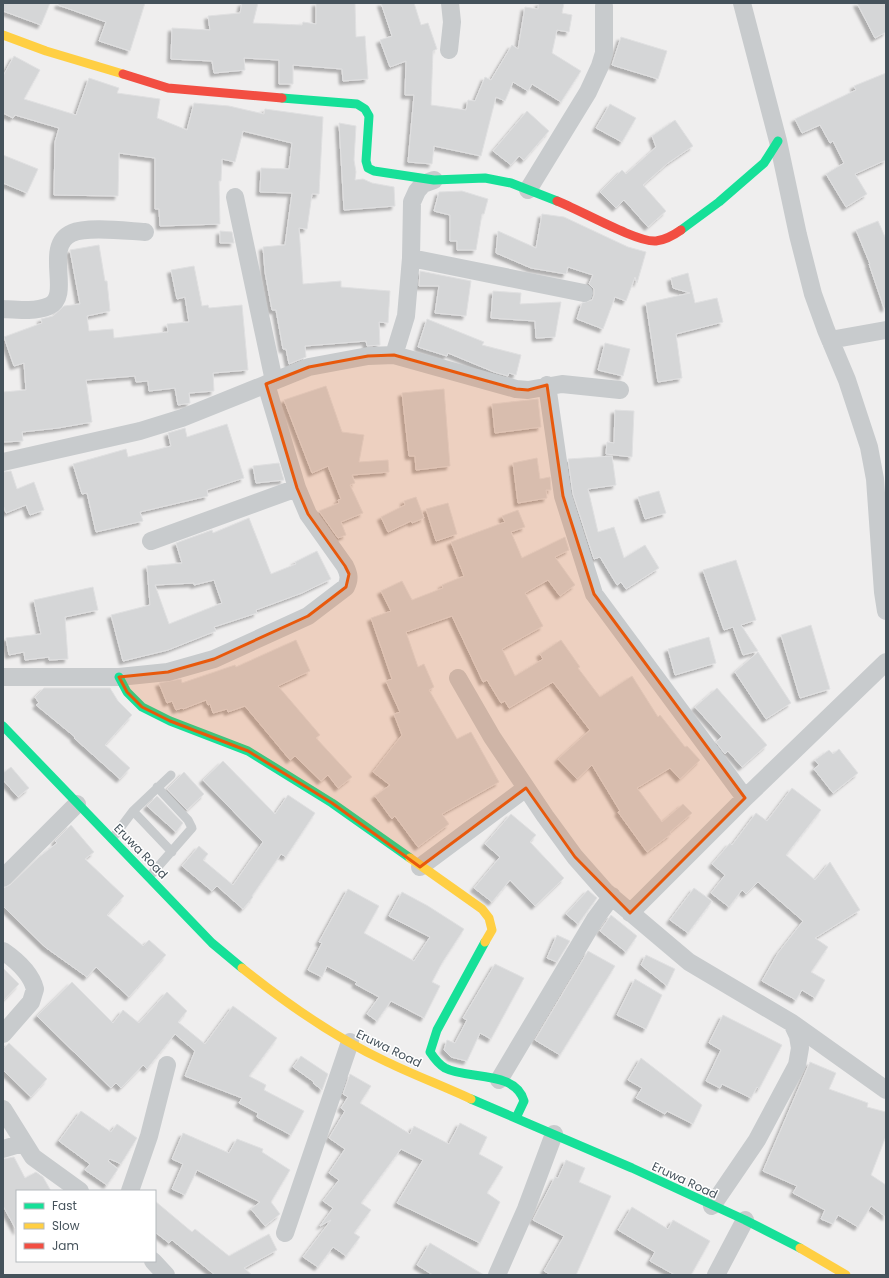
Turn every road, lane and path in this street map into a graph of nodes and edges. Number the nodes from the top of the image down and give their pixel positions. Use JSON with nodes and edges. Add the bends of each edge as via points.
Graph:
{"nodes":[{"id":1,"x":450,"y":3,"type":"edge"},
{"id":2,"x":742,"y":3,"type":"edge"},
{"id":3,"x":604,"y":6,"type":"dead end"},
{"id":4,"x":3,"y":35,"type":"edge"},
{"id":5,"x":449,"y":50,"type":"dead end"},
{"id":6,"x":778,"y":141,"type":"junction"},
{"id":7,"x":434,"y":180,"type":"junction"},
{"id":8,"x":528,"y":190,"type":"junction"},
{"id":9,"x":235,"y":197,"type":"dead end"},
{"id":10,"x":145,"y":232,"type":"dead end"},
{"id":11,"x":411,"y":258,"type":"junction"},
{"id":12,"x":584,"y":293,"type":"dead end"},
{"id":13,"x":3,"y":309,"type":"edge"},
{"id":14,"x":886,"y":330,"type":"edge"},
{"id":15,"x":830,"y":340,"type":"junction"},
{"id":16,"x":394,"y":355,"type":"junction"},
{"id":17,"x":270,"y":383,"type":"junction"},
{"id":18,"x":547,"y":385,"type":"junction"},
{"id":19,"x":620,"y":390,"type":"dead end"},
{"id":20,"x":3,"y":462,"type":"edge"},
{"id":21,"x":297,"y":488,"type":"junction"},
{"id":22,"x":150,"y":541,"type":"dead end"},
{"id":23,"x":886,"y":611,"type":"edge"},
{"id":24,"x":886,"y":662,"type":"edge"},
{"id":25,"x":3,"y":677,"type":"edge"},
{"id":26,"x":119,"y":677,"type":"junction"},
{"id":27,"x":458,"y":678,"type":"dead end"},
{"id":28,"x":3,"y":726,"type":"edge"},
{"id":29,"x":172,"y":775,"type":"dead end"},
{"id":30,"x":157,"y":787,"type":"junction"},
{"id":31,"x":526,"y":788,"type":"junction"},
{"id":32,"x":745,"y":798,"type":"junction"},
{"id":33,"x":77,"y":804,"type":"junction"},
{"id":34,"x":133,"y":810,"type":"junction"},
{"id":35,"x":112,"y":839,"type":"junction"},
{"id":36,"x":172,"y":852,"type":"junction"},
{"id":37,"x":420,"y":867,"type":"junction"},
{"id":38,"x":149,"y":877,"type":"junction"},
{"id":39,"x":3,"y":878,"type":"edge"},
{"id":40,"x":612,"y":896,"type":"junction"},
{"id":41,"x":630,"y":913,"type":"junction"},
{"id":42,"x":3,"y":951,"type":"edge"},
{"id":43,"x":792,"y":1023,"type":"junction"},
{"id":44,"x":3,"y":1034,"type":"edge"},
{"id":45,"x":350,"y":1042,"type":"junction"},
{"id":46,"x":167,"y":1065,"type":"dead end"},
{"id":47,"x":499,"y":1080,"type":"junction"},
{"id":48,"x":886,"y":1090,"type":"edge"},
{"id":49,"x":3,"y":1109,"type":"edge"},
{"id":50,"x":516,"y":1118,"type":"junction"},
{"id":51,"x":554,"y":1134,"type":"junction"},
{"id":52,"x":22,"y":1143,"type":"junction"},
{"id":53,"x":3,"y":1149,"type":"edge"},
{"id":54,"x":79,"y":1190,"type":"edge"},
{"id":55,"x":130,"y":1190,"type":"edge"},
{"id":56,"x":712,"y":1206,"type":"junction"},
{"id":57,"x":745,"y":1220,"type":"junction"},
{"id":58,"x":285,"y":1233,"type":"dead end"},
{"id":59,"x":154,"y":1262,"type":"edge"},
{"id":60,"x":166,"y":1275,"type":"edge"},
{"id":61,"x":497,"y":1275,"type":"edge"},
{"id":62,"x":716,"y":1275,"type":"edge"},
{"id":63,"x":846,"y":1275,"type":"edge"}],
"edges":[{"from":1,"to":5,"type":"street","via":[[452,22]]},
{"from":2,"to":6,"type":"street"},
{"from":3,"to":8,"type":"street","via":[[604,53],[600,66],[588,92]]},
{"from":4,"to":7,"type":"street","via":[[46,51],[168,88],[357,104],[365,109],[369,116],[366,161],[368,168]]},
{"from":6,"to":8,"type":"street","via":[[764,164],[719,202],[675,235],[655,241],[633,236],[577,209]]},
{"from":6,"to":15,"type":"street","via":[[813,294]]},
{"from":7,"to":8,"type":"street","via":[[485,178],[511,183]]},
{"from":7,"to":11,"type":"street","via":[[423,184],[412,202]]},
{"from":9,"to":17,"type":"street"},
{"from":10,"to":13,"type":"street","via":[[85,230],[65,236],[60,243],[58,290],[54,303],[26,310]]},
{"from":11,"to":12,"type":"street"},
{"from":11,"to":16,"type":"street","via":[[406,316]]},
{"from":14,"to":15,"type":"street"},
{"from":15,"to":23,"type":"street","via":[[869,447],[875,479]]},
{"from":16,"to":17,"type":"street","via":[[368,356],[309,367]]},
{"from":16,"to":18,"type":"street","via":[[516,389],[528,390]]},
{"from":17,"to":20,"type":"street","via":[[182,418],[140,431]]},
{"from":17,"to":21,"type":"street"},
{"from":18,"to":19,"type":"street","via":[[562,384]]},
{"from":18,"to":32,"type":"street","via":[[563,496],[594,594]]},
{"from":21,"to":22,"type":"street"},
{"from":21,"to":26,"type":"street","via":[[308,514],[349,574],[346,587],[308,616],[214,659],[168,672]]},
{"from":24,"to":32,"type":"street"},
{"from":25,"to":26,"type":"street"},
{"from":26,"to":37,"type":"street","via":[[127,692],[142,707],[170,721],[248,751],[332,804]]},
{"from":27,"to":31,"type":"street","via":[[492,737]]},
{"from":28,"to":33,"type":"street","name":"Eruwa Road"},
{"from":29,"to":30,"type":"lane"},
{"from":30,"to":34,"type":"lane"},
{"from":30,"to":36,"type":"lane","via":[[188,820],[192,828]]},
{"from":31,"to":37,"type":"street"},
{"from":31,"to":40,"type":"street","via":[[575,857]]},
{"from":32,"to":41,"type":"street"},
{"from":33,"to":35,"type":"street","name":"Eruwa Road"},
{"from":33,"to":39,"type":"street"},
{"from":34,"to":35,"type":"lane"},
{"from":34,"to":36,"type":"lane"},
{"from":35,"to":38,"type":"street","name":"Eruwa Road"},
{"from":36,"to":38,"type":"lane"},
{"from":37,"to":47,"type":"street","via":[[482,909],[489,918],[492,930],[437,1030],[430,1052],[445,1069]]},
{"from":38,"to":45,"type":"street","name":"Eruwa Road","via":[[212,943],[283,1001]]},
{"from":40,"to":41,"type":"street"},
{"from":40,"to":47,"type":"street","via":[[594,919]]},
{"from":41,"to":43,"type":"street","via":[[689,962]]},
{"from":42,"to":44,"type":"street","via":[[29,976],[35,989],[32,1002]]},
{"from":43,"to":48,"type":"street"},
{"from":43,"to":56,"type":"street","via":[[800,1048],[797,1065],[757,1140]]},
{"from":45,"to":50,"type":"street","name":"Eruwa Road","via":[[386,1062]]},
{"from":45,"to":58,"type":"street"},
{"from":46,"to":55,"type":"street","via":[[149,1136]]},
{"from":47,"to":50,"type":"street","via":[[518,1088],[522,1094],[524,1102]]},
{"from":49,"to":52,"type":"street"},
{"from":50,"to":51,"type":"street","name":"Eruwa Road"},
{"from":51,"to":56,"type":"street","name":"Eruwa Road"},
{"from":51,"to":61,"type":"street","via":[[526,1209]]},
{"from":52,"to":53,"type":"street"},
{"from":52,"to":54,"type":"street","via":[[33,1157]]},
{"from":56,"to":57,"type":"street","name":"Eruwa Road"},
{"from":57,"to":62,"type":"street"},
{"from":57,"to":63,"type":"street","name":"Eruwa Road"},
{"from":59,"to":60,"type":"street"}]}
